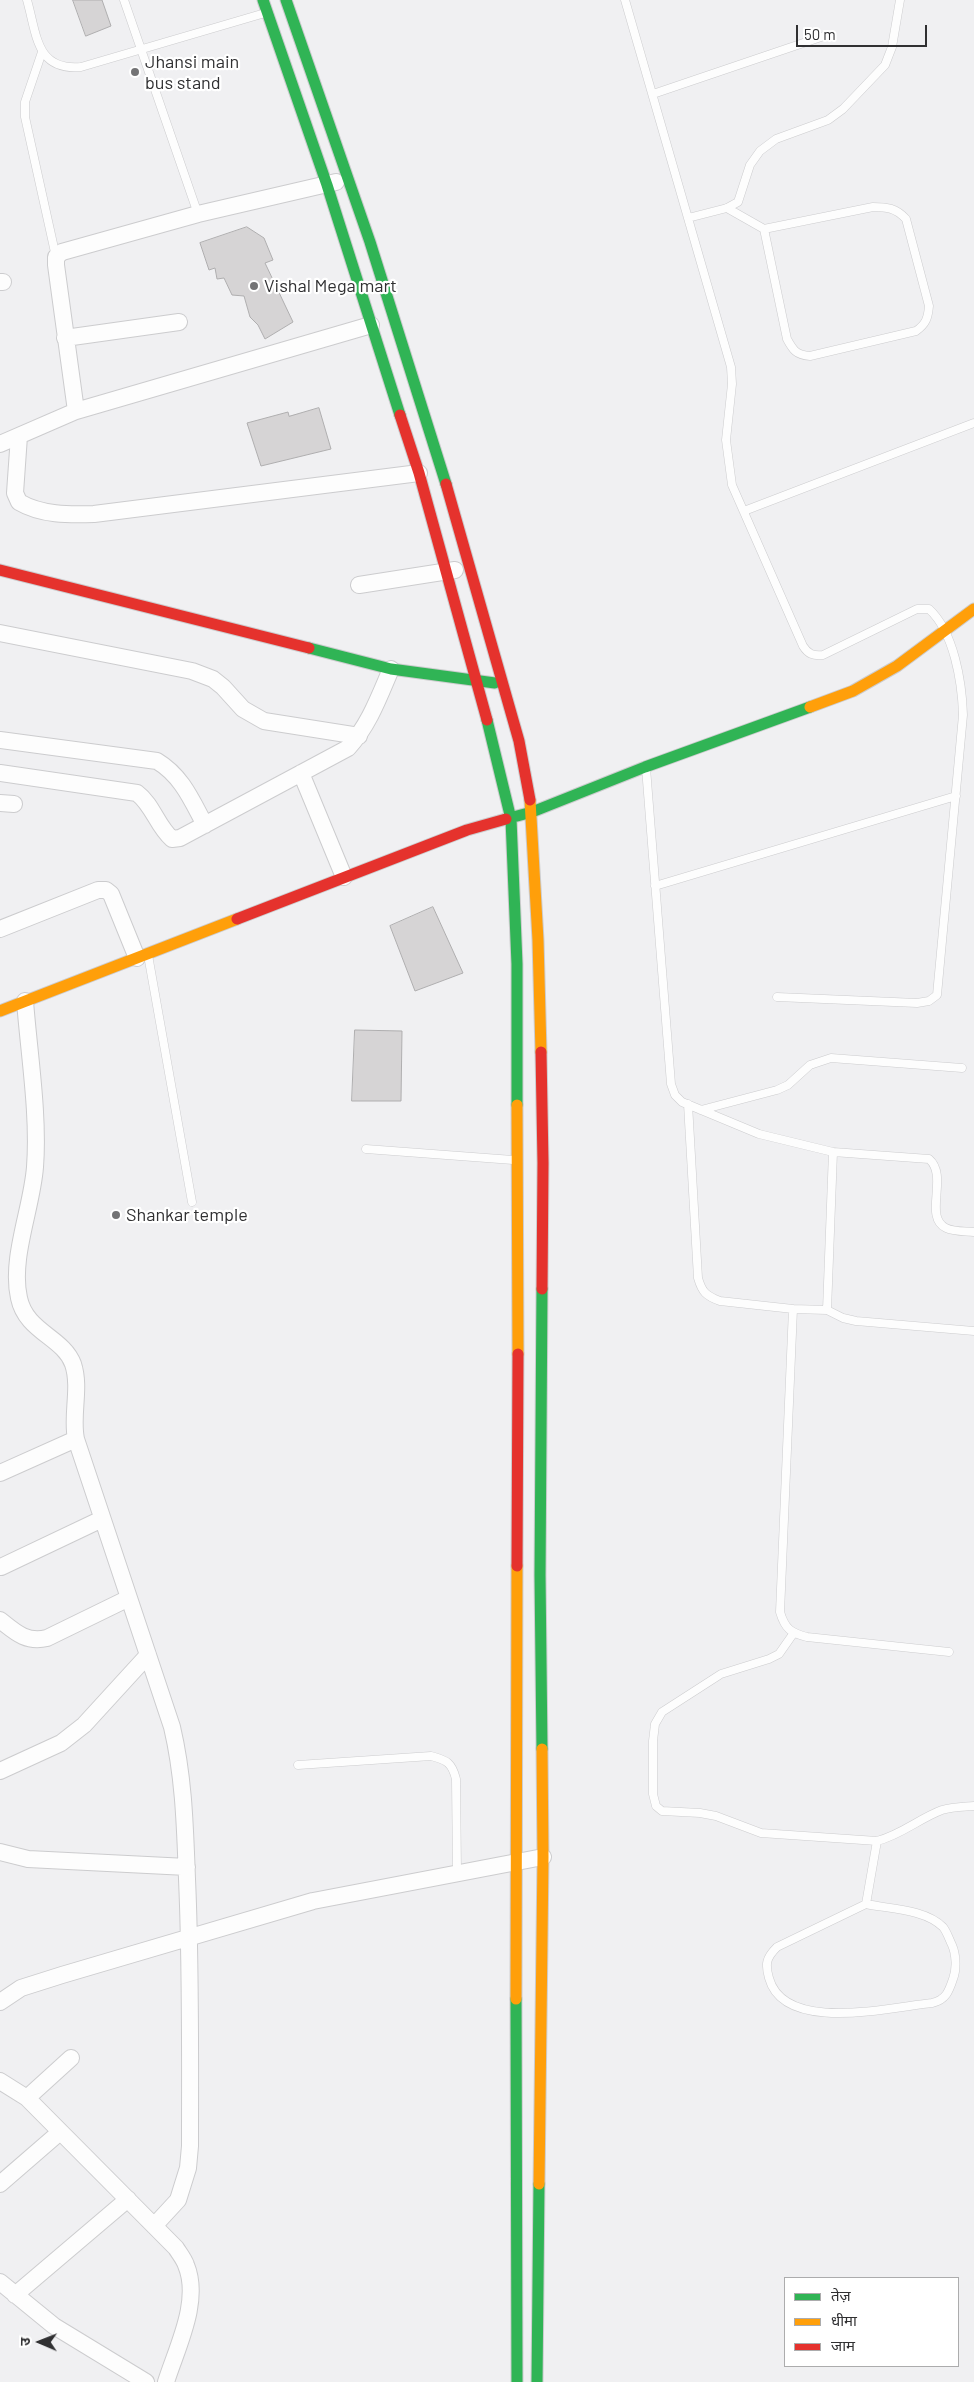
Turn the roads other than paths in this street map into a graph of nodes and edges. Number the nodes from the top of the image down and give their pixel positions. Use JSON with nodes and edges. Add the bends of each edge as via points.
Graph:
{"nodes":[{"id":1,"x":27,"y":0,"type":"edge"},
{"id":2,"x":124,"y":0,"type":"edge"},
{"id":3,"x":263,"y":0,"type":"edge"},
{"id":4,"x":286,"y":0,"type":"edge"},
{"id":5,"x":626,"y":0,"type":"edge"},
{"id":6,"x":900,"y":0,"type":"edge"},
{"id":7,"x":267,"y":13,"type":"junction"},
{"id":8,"x":824,"y":36,"type":"dead end"},
{"id":9,"x":141,"y":50,"type":"junction"},
{"id":10,"x":42,"y":52,"type":"junction"},
{"id":11,"x":652,"y":94,"type":"junction"},
{"id":12,"x":347,"y":179,"type":"junction"},
{"id":13,"x":326,"y":185,"type":"junction"},
{"id":14,"x":727,"y":208,"type":"junction"},
{"id":15,"x":198,"y":214,"type":"junction"},
{"id":16,"x":688,"y":218,"type":"junction"},
{"id":17,"x":764,"y":229,"type":"junction"},
{"id":18,"x":56,"y":257,"type":"junction"},
{"id":19,"x":179,"y":322,"type":"dead end"},
{"id":20,"x":371,"y":324,"type":"junction"},
{"id":21,"x":66,"y":338,"type":"junction"},
{"id":22,"x":76,"y":411,"type":"junction"},
{"id":23,"x":974,"y":423,"type":"edge"},
{"id":24,"x":19,"y":436,"type":"junction"},
{"id":25,"x":0,"y":444,"type":"edge"},
{"id":26,"x":419,"y":472,"type":"junction"},
{"id":27,"x":744,"y":511,"type":"junction"},
{"id":28,"x":469,"y":567,"type":"junction"},
{"id":29,"x":0,"y":570,"type":"edge"},
{"id":30,"x":448,"y":572,"type":"junction"},
{"id":31,"x":358,"y":585,"type":"dead end"},
{"id":32,"x":974,"y":609,"type":"edge"},
{"id":33,"x":945,"y":631,"type":"junction"},
{"id":34,"x":0,"y":633,"type":"edge"},
{"id":35,"x":391,"y":669,"type":"junction"},
{"id":36,"x":478,"y":682,"type":"junction"},
{"id":37,"x":503,"y":683,"type":"junction"},
{"id":38,"x":359,"y":736,"type":"junction"},
{"id":39,"x":0,"y":740,"type":"edge"},
{"id":40,"x":645,"y":767,"type":"junction"},
{"id":41,"x":0,"y":773,"type":"edge"},
{"id":42,"x":301,"y":773,"type":"junction"},
{"id":43,"x":956,"y":796,"type":"junction"},
{"id":44,"x":532,"y":812,"type":"junction"},
{"id":45,"x":511,"y":819,"type":"junction"},
{"id":46,"x":205,"y":825,"type":"junction"},
{"id":47,"x":344,"y":877,"type":"junction"},
{"id":48,"x":655,"y":886,"type":"junction"},
{"id":49,"x":0,"y":929,"type":"edge"},
{"id":50,"x":142,"y":955,"type":"junction"},
{"id":51,"x":777,"y":997,"type":"dead end"},
{"id":52,"x":24,"y":1001,"type":"junction"},
{"id":53,"x":0,"y":1011,"type":"edge"},
{"id":54,"x":962,"y":1068,"type":"dead end"},
{"id":55,"x":688,"y":1104,"type":"junction"},
{"id":56,"x":701,"y":1110,"type":"junction"},
{"id":57,"x":366,"y":1149,"type":"dead end"},
{"id":58,"x":833,"y":1152,"type":"junction"},
{"id":59,"x":517,"y":1160,"type":"junction"},
{"id":60,"x":192,"y":1202,"type":"dead end"},
{"id":61,"x":974,"y":1232,"type":"edge"},
{"id":62,"x":793,"y":1309,"type":"junction"},
{"id":63,"x":827,"y":1310,"type":"junction"},
{"id":64,"x":974,"y":1331,"type":"edge"},
{"id":65,"x":76,"y":1440,"type":"junction"},
{"id":66,"x":0,"y":1473,"type":"edge"},
{"id":67,"x":102,"y":1519,"type":"junction"},
{"id":68,"x":1,"y":1567,"type":"edge"},
{"id":69,"x":129,"y":1598,"type":"junction"},
{"id":70,"x":0,"y":1620,"type":"edge"},
{"id":71,"x":793,"y":1634,"type":"junction"},
{"id":72,"x":949,"y":1652,"type":"dead end"},
{"id":73,"x":148,"y":1655,"type":"junction"},
{"id":74,"x":298,"y":1765,"type":"dead end"},
{"id":75,"x":0,"y":1771,"type":"edge"},
{"id":76,"x":974,"y":1806,"type":"edge"},
{"id":77,"x":878,"y":1841,"type":"junction"},
{"id":78,"x":0,"y":1852,"type":"edge"},
{"id":79,"x":543,"y":1857,"type":"junction"},
{"id":80,"x":514,"y":1863,"type":"junction"},
{"id":81,"x":187,"y":1867,"type":"junction"},
{"id":82,"x":457,"y":1874,"type":"junction"},
{"id":83,"x":866,"y":1904,"type":"junction"},
{"id":84,"x":189,"y":1938,"type":"junction"},
{"id":85,"x":0,"y":2002,"type":"edge"},
{"id":86,"x":71,"y":2058,"type":"dead end"},
{"id":87,"x":0,"y":2080,"type":"edge"},
{"id":88,"x":27,"y":2098,"type":"junction"},
{"id":89,"x":60,"y":2132,"type":"junction"},
{"id":90,"x":0,"y":2184,"type":"edge"},
{"id":91,"x":128,"y":2199,"type":"junction"},
{"id":92,"x":154,"y":2226,"type":"junction"},
{"id":93,"x":0,"y":2282,"type":"edge"},
{"id":94,"x":15,"y":2295,"type":"junction"},
{"id":95,"x":146,"y":2382,"type":"edge"},
{"id":96,"x":166,"y":2382,"type":"edge"},
{"id":97,"x":517,"y":2382,"type":"edge"},
{"id":98,"x":536,"y":2382,"type":"edge"}],
"edges":[{"from":1,"to":10,"type":"lane"},
{"from":2,"to":9,"type":"lane"},
{"from":3,"to":7,"type":"main road"},
{"from":4,"to":12,"type":"main road"},
{"from":5,"to":11,"type":"lane"},
{"from":6,"to":14,"type":"lane","via":[[892,47],[885,65],[828,120],[776,139],[760,151],[750,165],[738,202]]},
{"from":7,"to":9,"type":"lane"},
{"from":7,"to":13,"type":"main road"},
{"from":8,"to":11,"type":"lane"},
{"from":9,"to":10,"type":"lane","via":[[81,67],[66,68],[52,64]]},
{"from":9,"to":15,"type":"lane"},
{"from":10,"to":18,"type":"lane","via":[[25,102],[24,118]]},
{"from":11,"to":16,"type":"lane"},
{"from":12,"to":13,"type":"street"},
{"from":12,"to":28,"type":"main road","via":[[370,242]]},
{"from":13,"to":15,"type":"street"},
{"from":13,"to":20,"type":"main road"},
{"from":14,"to":16,"type":"lane"},
{"from":14,"to":17,"type":"lane"},
{"from":15,"to":18,"type":"street","via":[[69,248]]},
{"from":16,"to":27,"type":"lane","via":[[731,367],[726,440],[732,485]]},
{"from":17,"to":17,"type":"lane","via":[[873,207],[898,211],[906,219],[929,306],[924,326],[916,331],[810,356],[800,355],[787,339]]},
{"from":18,"to":21,"type":"street"},
{"from":19,"to":21,"type":"street"},
{"from":20,"to":22,"type":"street"},
{"from":20,"to":26,"type":"main road"},
{"from":21,"to":22,"type":"street"},
{"from":22,"to":24,"type":"street"},
{"from":23,"to":27,"type":"lane"},
{"from":24,"to":25,"type":"street"},
{"from":24,"to":26,"type":"street","via":[[15,493],[19,502],[39,511],[76,515]]},
{"from":26,"to":30,"type":"main road"},
{"from":27,"to":33,"type":"lane","via":[[807,652],[814,656],[823,655],[917,608],[929,609]]},
{"from":28,"to":30,"type":"street"},
{"from":28,"to":37,"type":"main road"},
{"from":29,"to":35,"type":"main road"},
{"from":30,"to":31,"type":"street"},
{"from":30,"to":36,"type":"main road"},
{"from":32,"to":33,"type":"main road"},
{"from":33,"to":40,"type":"main road","via":[[896,666],[853,691]]},
{"from":33,"to":43,"type":"lane","via":[[962,689]]},
{"from":34,"to":38,"type":"street","via":[[192,671],[224,686],[244,709],[264,720]]},
{"from":35,"to":36,"type":"main road"},
{"from":35,"to":38,"type":"street"},
{"from":36,"to":37,"type":"main road"},
{"from":36,"to":45,"type":"main road"},
{"from":37,"to":44,"type":"main road","via":[[519,741]]},
{"from":38,"to":42,"type":"street","via":[[348,748]]},
{"from":39,"to":46,"type":"street","via":[[157,761],[179,780]]},
{"from":40,"to":44,"type":"main road"},
{"from":40,"to":48,"type":"lane"},
{"from":41,"to":46,"type":"street","via":[[137,793],[145,799],[172,839]]},
{"from":42,"to":46,"type":"street"},
{"from":42,"to":47,"type":"street"},
{"from":43,"to":48,"type":"lane"},
{"from":43,"to":51,"type":"lane","via":[[937,995],[929,1001],[917,1003]]},
{"from":44,"to":45,"type":"main road"},
{"from":44,"to":79,"type":"main road","via":[[543,1163],[540,1575]]},
{"from":45,"to":47,"type":"main road","via":[[467,830]]},
{"from":45,"to":59,"type":"main road","via":[[517,964]]},
{"from":47,"to":50,"type":"main road"},
{"from":48,"to":55,"type":"lane","via":[[671,1084],[675,1095]]},
{"from":49,"to":50,"type":"street","via":[[98,890],[106,890]]},
{"from":50,"to":52,"type":"main road"},
{"from":50,"to":60,"type":"lane"},
{"from":52,"to":53,"type":"main road"},
{"from":52,"to":65,"type":"street","via":[[36,1142],[19,1264],[19,1298],[24,1313],[34,1326],[67,1353],[73,1364]]},
{"from":54,"to":56,"type":"lane","via":[[832,1058],[810,1065],[788,1085],[777,1090]]},
{"from":55,"to":56,"type":"lane"},
{"from":55,"to":62,"type":"lane","via":[[698,1278],[702,1290],[708,1297],[720,1301]]},
{"from":56,"to":58,"type":"lane","via":[[759,1134]]},
{"from":57,"to":59,"type":"lane"},
{"from":58,"to":61,"type":"lane","via":[[929,1159],[937,1170],[936,1215],[940,1224]]},
{"from":58,"to":63,"type":"lane"},
{"from":59,"to":80,"type":"main road"},
{"from":62,"to":63,"type":"lane"},
{"from":62,"to":71,"type":"lane","via":[[780,1612],[785,1626]]},
{"from":63,"to":64,"type":"lane","via":[[856,1321]]},
{"from":65,"to":66,"type":"street"},
{"from":65,"to":67,"type":"street"},
{"from":67,"to":68,"type":"street"},
{"from":67,"to":69,"type":"street"},
{"from":69,"to":70,"type":"street","via":[[36,1641],[26,1639]]},
{"from":69,"to":73,"type":"street"},
{"from":71,"to":72,"type":"lane"},
{"from":71,"to":77,"type":"lane","via":[[779,1654],[721,1674],[662,1712],[655,1724],[653,1741],[656,1806],[662,1811],[700,1812],[716,1816],[761,1833]]},
{"from":73,"to":75,"type":"street","via":[[84,1725],[61,1743]]},
{"from":73,"to":81,"type":"street","via":[[180,1759]]},
{"from":74,"to":82,"type":"lane","via":[[431,1756],[445,1759],[453,1767],[456,1779]]},
{"from":76,"to":77,"type":"lane","via":[[940,1811]]},
{"from":77,"to":83,"type":"lane"},
{"from":78,"to":81,"type":"street","via":[[28,1859]]},
{"from":79,"to":80,"type":"street"},
{"from":79,"to":98,"type":"main road"},
{"from":80,"to":82,"type":"street"},
{"from":80,"to":97,"type":"main road"},
{"from":81,"to":84,"type":"street"},
{"from":82,"to":84,"type":"street","via":[[313,1901]]},
{"from":83,"to":83,"type":"lane","via":[[777,1947],[768,1955],[766,1966],[777,1995],[810,2012],[829,2014],[940,2001],[946,1995],[956,1961],[954,1948],[944,1928],[922,1915]]},
{"from":84,"to":85,"type":"street","via":[[21,1988]]},
{"from":84,"to":92,"type":"street","via":[[188,2168],[178,2200]]},
{"from":86,"to":88,"type":"street"},
{"from":87,"to":88,"type":"street"},
{"from":88,"to":89,"type":"street"},
{"from":89,"to":90,"type":"street"},
{"from":89,"to":91,"type":"street"},
{"from":91,"to":92,"type":"street"},
{"from":91,"to":94,"type":"street"},
{"from":92,"to":96,"type":"street","via":[[176,2248],[186,2265],[190,2283],[190,2304]]},
{"from":93,"to":94,"type":"street"},
{"from":94,"to":95,"type":"street","via":[[54,2326]]}]}
